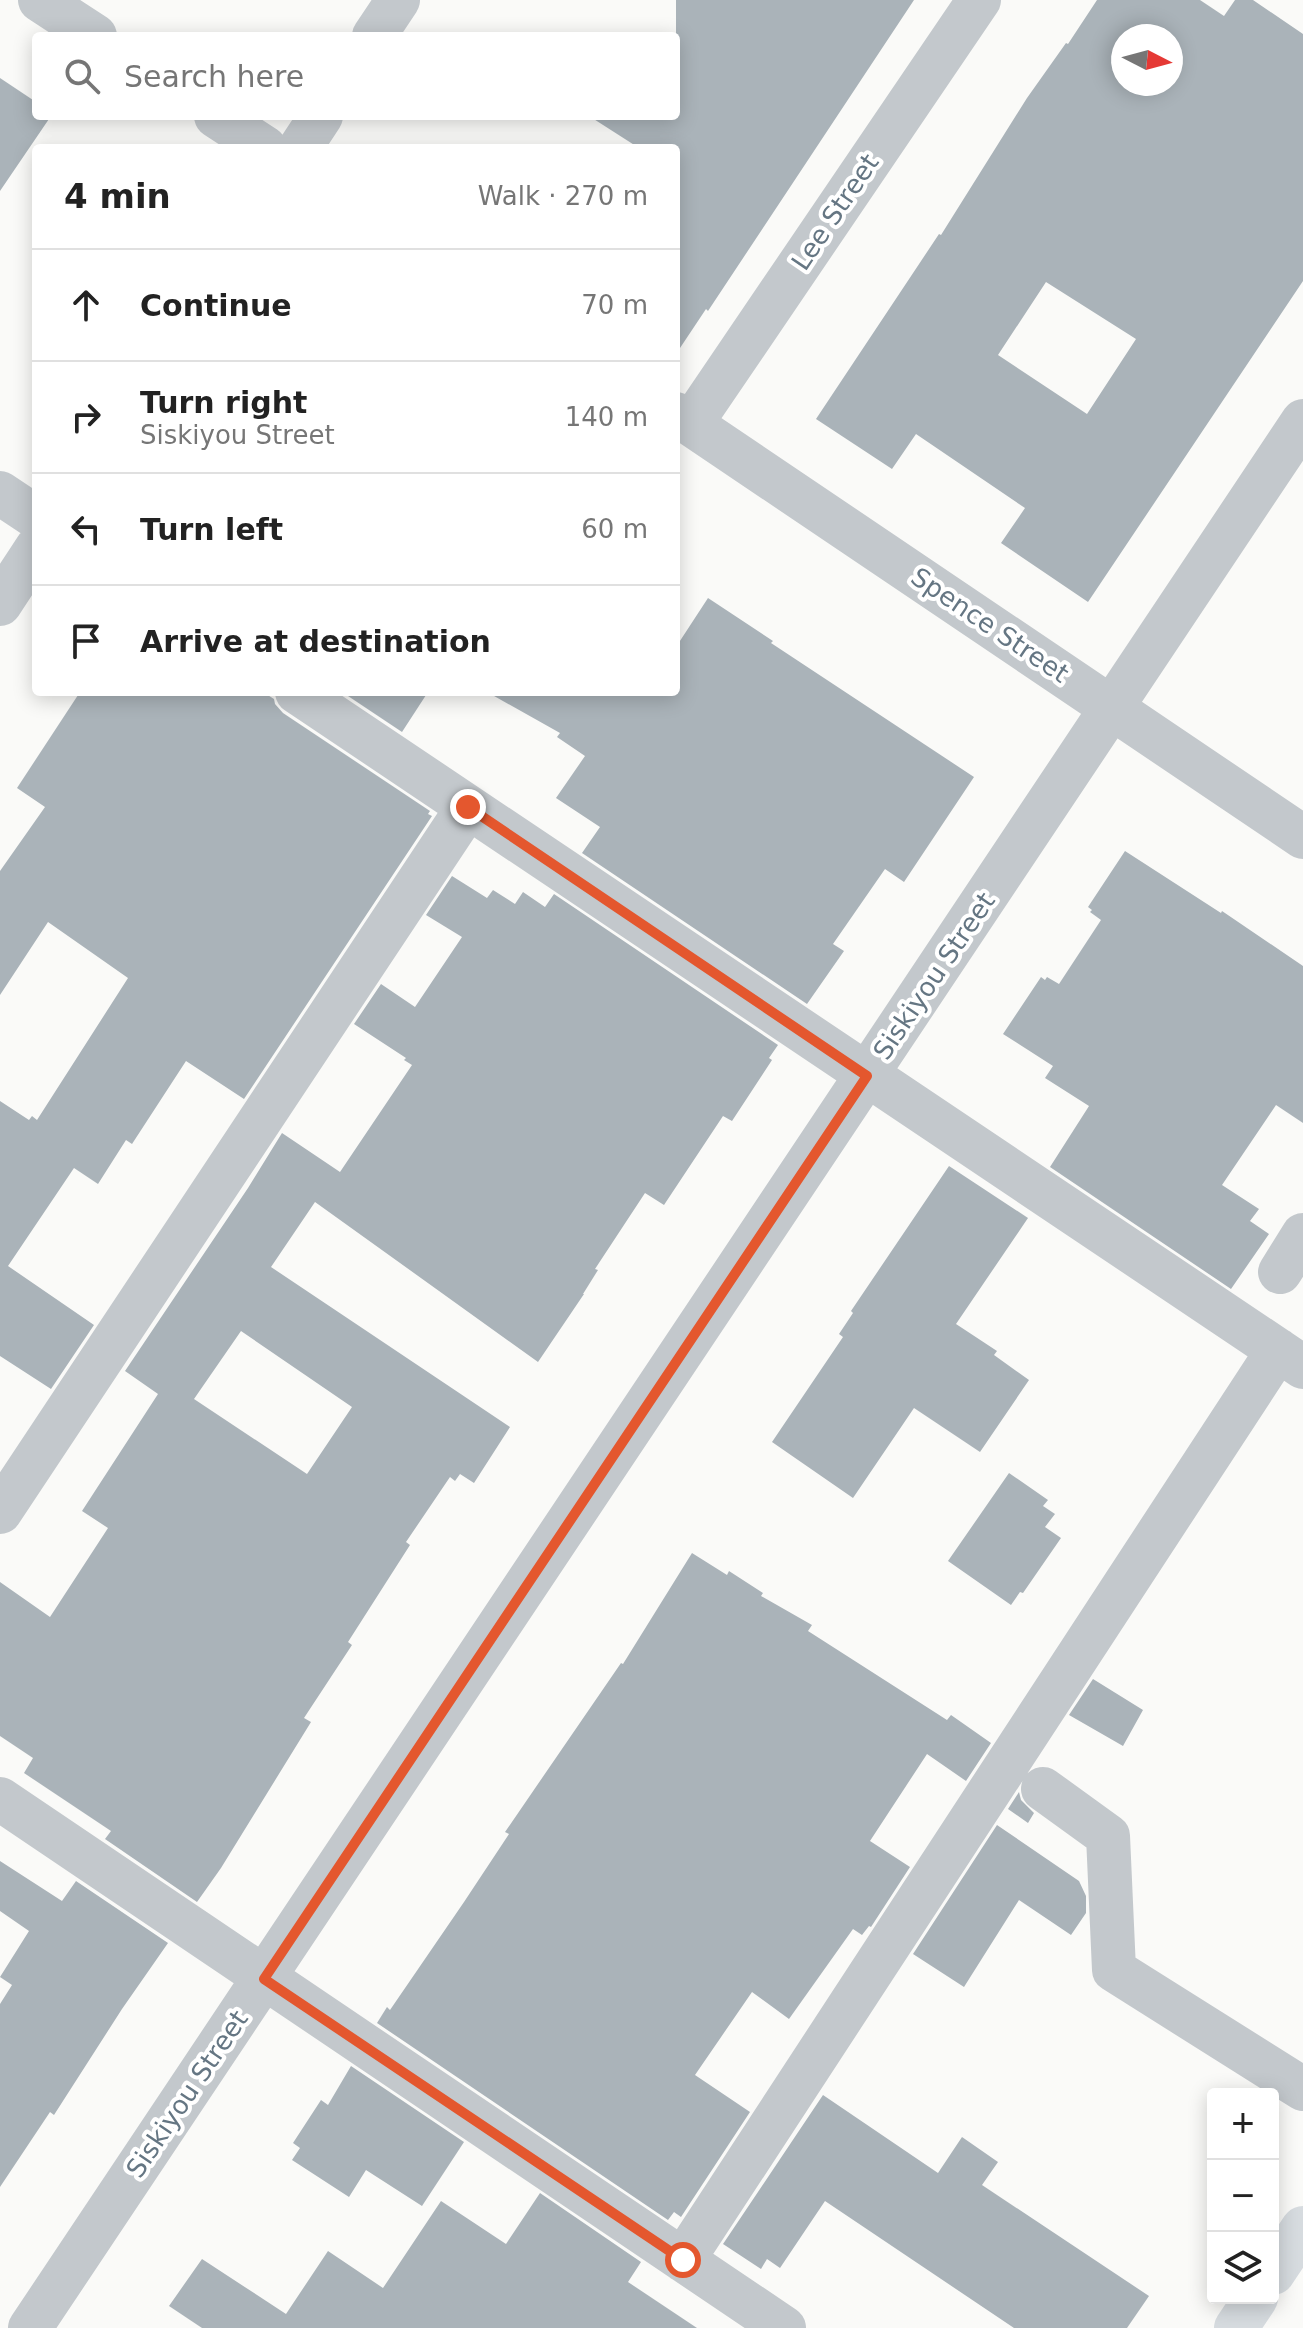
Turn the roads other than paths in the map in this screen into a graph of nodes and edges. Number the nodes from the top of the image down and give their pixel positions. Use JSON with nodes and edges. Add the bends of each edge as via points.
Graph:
{"nodes":[{"id":1,"x":40,"y":0,"type":"edge"},
{"id":2,"x":398,"y":0,"type":"edge"},
{"id":3,"x":979,"y":0,"type":"edge"},
{"id":4,"x":89,"y":32,"type":"edge"},
{"id":5,"x":377,"y":32,"type":"edge"},
{"id":6,"x":222,"y":120,"type":"edge"},
{"id":7,"x":318,"y":120,"type":"edge"},
{"id":8,"x":259,"y":144,"type":"edge"},
{"id":9,"x":303,"y":144,"type":"edge"},
{"id":10,"x":684,"y":419,"type":"edge"},
{"id":11,"x":1303,"y":421,"type":"edge"},
{"id":12,"x":0,"y":493,"type":"edge"},
{"id":13,"x":32,"y":514,"type":"edge"},
{"id":14,"x":32,"y":555,"type":"edge"},
{"id":15,"x":0,"y":604,"type":"edge"},
{"id":16,"x":303,"y":696,"type":"edge"},
{"id":17,"x":1113,"y":708,"type":"junction"},
{"id":18,"x":468,"y":807,"type":"junction"},
{"id":19,"x":1303,"y":837,"type":"edge"},
{"id":20,"x":867,"y":1076,"type":"junction"},
{"id":21,"x":1303,"y":1235,"type":"edge"},
{"id":22,"x":1280,"y":1272,"type":"dead end"},
{"id":23,"x":1290,"y":1359,"type":"edge"},
{"id":24,"x":0,"y":1512,"type":"edge"},
{"id":25,"x":1043,"y":1789,"type":"dead end"},
{"id":26,"x":0,"y":1799,"type":"edge"},
{"id":27,"x":264,"y":1979,"type":"junction"},
{"id":28,"x":1303,"y":2089,"type":"edge"},
{"id":29,"x":1303,"y":2228,"type":"edge"},
{"id":30,"x":683,"y":2260,"type":"junction"},
{"id":31,"x":1279,"y":2264,"type":"edge"},
{"id":32,"x":1252,"y":2304,"type":"edge"},
{"id":33,"x":30,"y":2328,"type":"edge"},
{"id":34,"x":784,"y":2328,"type":"edge"},
{"id":35,"x":1236,"y":2328,"type":"edge"}],
"edges":[{"from":1,"to":4,"type":"street"},
{"from":2,"to":5,"type":"street"},
{"from":3,"to":10,"type":"street","name":"Lee Street"},
{"from":6,"to":8,"type":"street"},
{"from":7,"to":9,"type":"street"},
{"from":10,"to":17,"type":"street","name":"Spence Street"},
{"from":11,"to":17,"type":"street","name":"Siskiyou Street"},
{"from":12,"to":13,"type":"street"},
{"from":14,"to":15,"type":"street"},
{"from":16,"to":18,"type":"street"},
{"from":17,"to":19,"type":"street","name":"Spence Street"},
{"from":17,"to":20,"type":"street","name":"Siskiyou Street"},
{"from":18,"to":20,"type":"street"},
{"from":18,"to":24,"type":"street"},
{"from":20,"to":23,"type":"street"},
{"from":20,"to":27,"type":"street","name":"Siskiyou Street"},
{"from":21,"to":22,"type":"street"},
{"from":23,"to":30,"type":"street"},
{"from":25,"to":28,"type":"street","via":[[1108,1836],[1114,1970]]},
{"from":26,"to":27,"type":"street"},
{"from":27,"to":30,"type":"street"},
{"from":27,"to":33,"type":"street","name":"Siskiyou Street"},
{"from":29,"to":31,"type":"main road"},
{"from":30,"to":34,"type":"street"},
{"from":32,"to":35,"type":"main road"}]}
